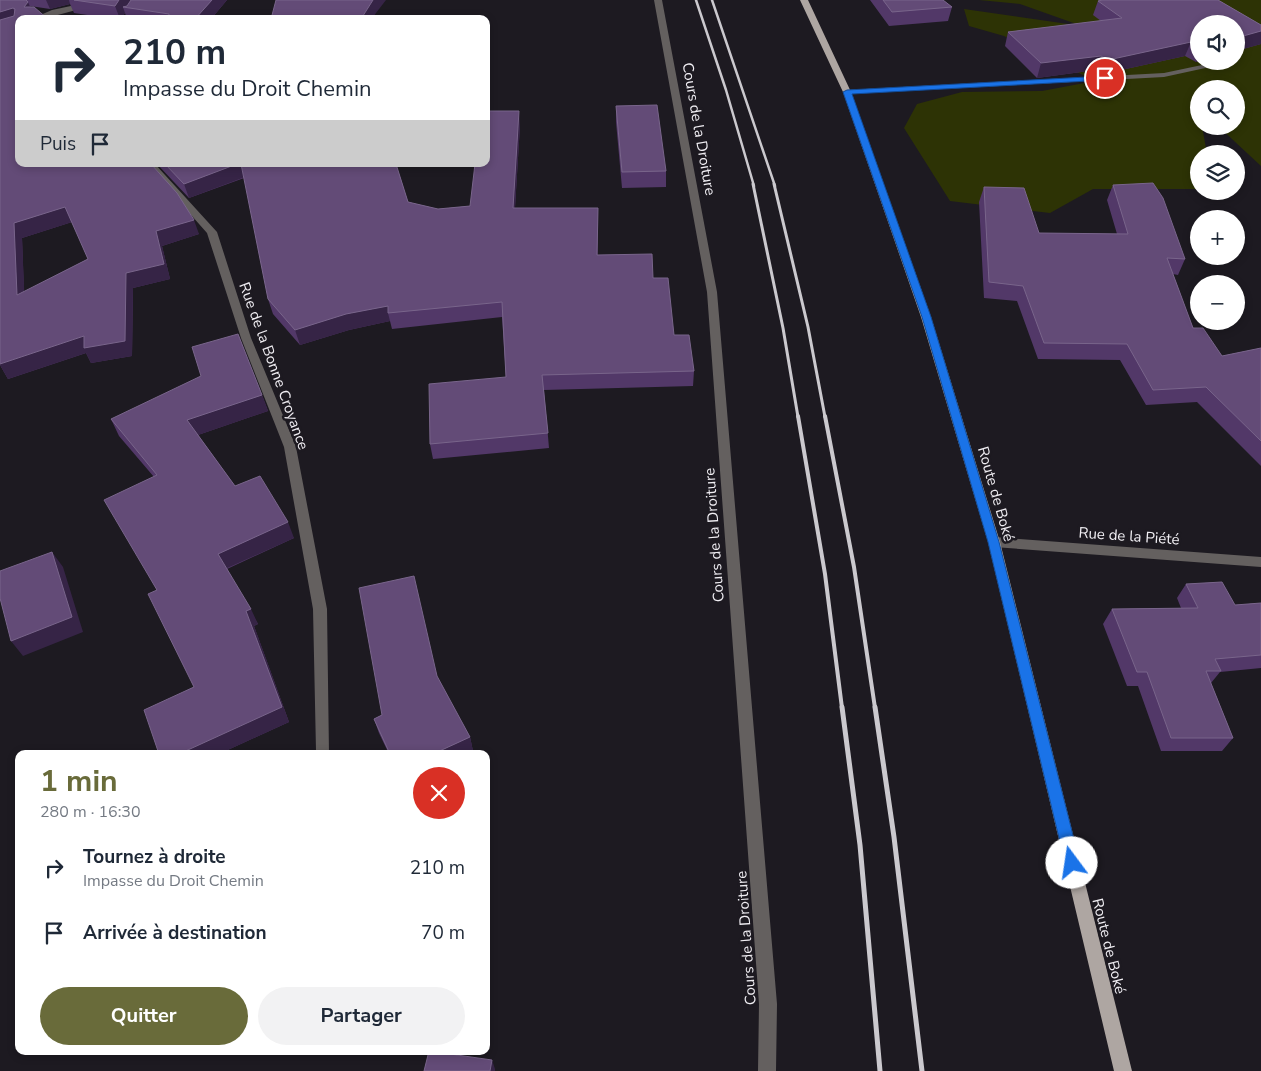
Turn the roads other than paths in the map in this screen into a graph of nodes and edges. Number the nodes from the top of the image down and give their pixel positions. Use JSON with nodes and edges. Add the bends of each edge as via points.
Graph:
{"nodes":[{"id":1,"x":109,"y":0,"type":"edge"},
{"id":2,"x":658,"y":0,"type":"edge"},
{"id":3,"x":804,"y":0,"type":"edge"},
{"id":4,"x":46,"y":15,"type":"edge"},
{"id":5,"x":1190,"y":70,"type":"edge"},
{"id":6,"x":847,"y":92,"type":"junction"},
{"id":7,"x":153,"y":167,"type":"edge"},
{"id":8,"x":994,"y":542,"type":"junction"},
{"id":9,"x":1261,"y":562,"type":"edge"},
{"id":10,"x":323,"y":750,"type":"edge"},
{"id":11,"x":767,"y":1071,"type":"edge"},
{"id":12,"x":1124,"y":1071,"type":"edge"}],
"edges":[{"from":1,"to":4,"type":"street"},
{"from":2,"to":11,"type":"street","name":"Cours de la Droiture","via":[[712,292],[768,1004]]},
{"from":3,"to":6,"type":"main road","name":"Route de Boké"},
{"from":5,"to":6,"type":"street","via":[[1164,75]]},
{"from":6,"to":8,"type":"main road","name":"Route de Boké","via":[[926,317]]},
{"from":7,"to":10,"type":"street","name":"Rue de la Bonne Croyance","via":[[212,232],[246,338],[290,447],[320,609]]},
{"from":8,"to":9,"type":"street","name":"Rue de la Piété"},
{"from":8,"to":12,"type":"main road","name":"Route de Boké"}]}
